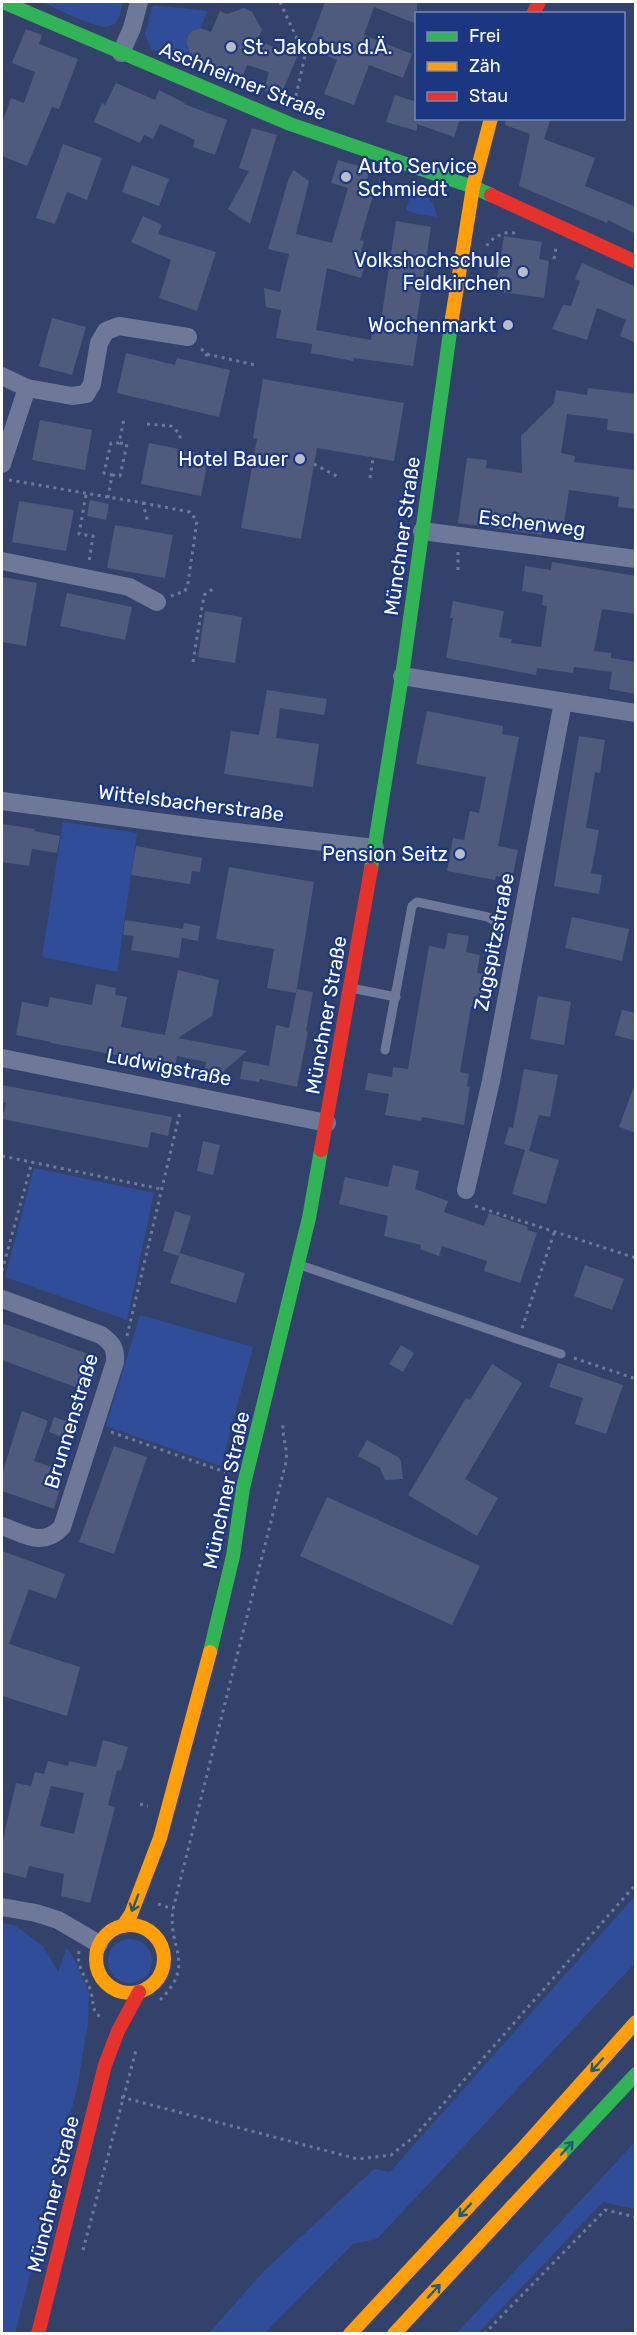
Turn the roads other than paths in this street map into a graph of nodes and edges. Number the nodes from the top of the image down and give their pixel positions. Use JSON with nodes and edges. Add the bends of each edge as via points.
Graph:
{"nodes":[{"id":1,"x":3,"y":2,"type":"edge"},
{"id":2,"x":139,"y":2,"type":"edge"},
{"id":3,"x":121,"y":53,"type":"junction"},
{"id":4,"x":490,"y":120,"type":"edge"},
{"id":5,"x":473,"y":187,"type":"junction"},
{"id":6,"x":636,"y":262,"type":"edge"},
{"id":7,"x":188,"y":338,"type":"dead end"},
{"id":8,"x":2,"y":376,"type":"edge"},
{"id":9,"x":27,"y":388,"type":"junction"},
{"id":10,"x":2,"y":464,"type":"edge"},
{"id":11,"x":422,"y":531,"type":"junction"},
{"id":12,"x":636,"y":559,"type":"edge"},
{"id":13,"x":2,"y":561,"type":"edge"},
{"id":14,"x":157,"y":602,"type":"road end"},
{"id":15,"x":402,"y":676,"type":"junction"},
{"id":16,"x":563,"y":702,"type":"junction"},
{"id":17,"x":636,"y":713,"type":"edge"},
{"id":18,"x":2,"y":801,"type":"edge"},
{"id":19,"x":375,"y":848,"type":"junction"},
{"id":20,"x":500,"y":935,"type":"dead end"},
{"id":21,"x":350,"y":988,"type":"junction"},
{"id":22,"x":396,"y":997,"type":"junction"},
{"id":23,"x":385,"y":1050,"type":"dead end"},
{"id":24,"x":2,"y":1058,"type":"edge"},
{"id":25,"x":327,"y":1123,"type":"junction"},
{"id":26,"x":466,"y":1196,"type":"road end"},
{"id":27,"x":298,"y":1264,"type":"junction"},
{"id":28,"x":2,"y":1299,"type":"edge"},
{"id":29,"x":561,"y":1353,"type":"road end"},
{"id":30,"x":2,"y":1526,"type":"edge"},
{"id":31,"x":160,"y":1839,"type":"junction"},
{"id":32,"x":2,"y":1907,"type":"edge"},
{"id":33,"x":123,"y":1926,"type":"junction"},
{"id":34,"x":151,"y":1932,"type":"junction"},
{"id":35,"x":92,"y":1940,"type":"junction"},
{"id":36,"x":106,"y":1983,"type":"junction"},
{"id":37,"x":139,"y":1992,"type":"junction"},
{"id":38,"x":636,"y":2022,"type":"edge"},
{"id":39,"x":105,"y":2065,"type":"junction"},
{"id":40,"x":636,"y":2074,"type":"edge"},
{"id":41,"x":38,"y":2334,"type":"edge"},
{"id":42,"x":350,"y":2334,"type":"edge"},
{"id":43,"x":394,"y":2334,"type":"edge"}],
"edges":[{"from":1,"to":3,"type":"main road","name":"Aschheimer Straße"},
{"from":2,"to":3,"type":"street"},
{"from":3,"to":5,"type":"main road","name":"Aschheimer Straße","via":[[290,124]]},
{"from":4,"to":5,"type":"main road","name":"Münchner Straße"},
{"from":5,"to":6,"type":"main road","name":"Aschheimer Straße"},
{"from":5,"to":11,"type":"main road","name":"Münchner Straße"},
{"from":7,"to":9,"type":"street","via":[[119,326],[106,331],[99,343],[92,384],[86,394],[72,396]]},
{"from":8,"to":9,"type":"street"},
{"from":9,"to":10,"type":"street"},
{"from":11,"to":12,"type":"street","name":"Eschenweg"},
{"from":11,"to":15,"type":"main road","name":"Münchner Straße"},
{"from":13,"to":14,"type":"street","via":[[129,587]]},
{"from":15,"to":16,"type":"street"},
{"from":15,"to":19,"type":"main road","name":"Münchner Straße"},
{"from":16,"to":17,"type":"street"},
{"from":16,"to":26,"type":"street","name":"Zugspitzstraße"},
{"from":18,"to":19,"type":"street","name":"Wittelsbacherstraße"},
{"from":19,"to":21,"type":"main road","name":"Münchner Straße"},
{"from":20,"to":22,"type":"lane","via":[[495,921],[488,917],[417,902],[412,906]]},
{"from":21,"to":22,"type":"lane"},
{"from":21,"to":25,"type":"main road","name":"Münchner Straße"},
{"from":22,"to":23,"type":"lane"},
{"from":24,"to":25,"type":"street","name":"Ludwigstraße"},
{"from":25,"to":27,"type":"main road","name":"Münchner Straße"},
{"from":27,"to":29,"type":"lane"},
{"from":27,"to":31,"type":"main road","name":"Münchner Straße","via":[[243,1488],[233,1556],[213,1641]]},
{"from":28,"to":30,"type":"street","name":"Brunnenstraße","via":[[101,1335],[116,1352],[62,1527],[53,1537],[40,1540]]},
{"from":31,"to":33,"type":"main road","name":"Münchner Straße","one_way":true},
{"from":31,"to":34,"type":"main road","name":"Münchner Straße"},
{"from":32,"to":35,"type":"street","via":[[42,1914]]},
{"from":33,"to":34,"type":"main road","via":[[138,1926]]},
{"from":33,"to":35,"type":"main road","name":"Münchner Straße"},
{"from":34,"to":37,"type":"main road","name":"Münchner Straße","via":[[163,1950],[164,1965],[158,1979]]},
{"from":35,"to":36,"type":"main road","name":"Münchner Straße","via":[[96,1964]]},
{"from":36,"to":37,"type":"main road","via":[[121,1992]]},
{"from":36,"to":39,"type":"main road","name":"Münchner Straße","via":[[109,2013]]},
{"from":37,"to":39,"type":"main road","name":"Münchner Straße"},
{"from":38,"to":42,"type":"main road","one_way":true},
{"from":39,"to":41,"type":"main road","name":"Münchner Straße"},
{"from":43,"to":40,"type":"main road","one_way":true}]}
